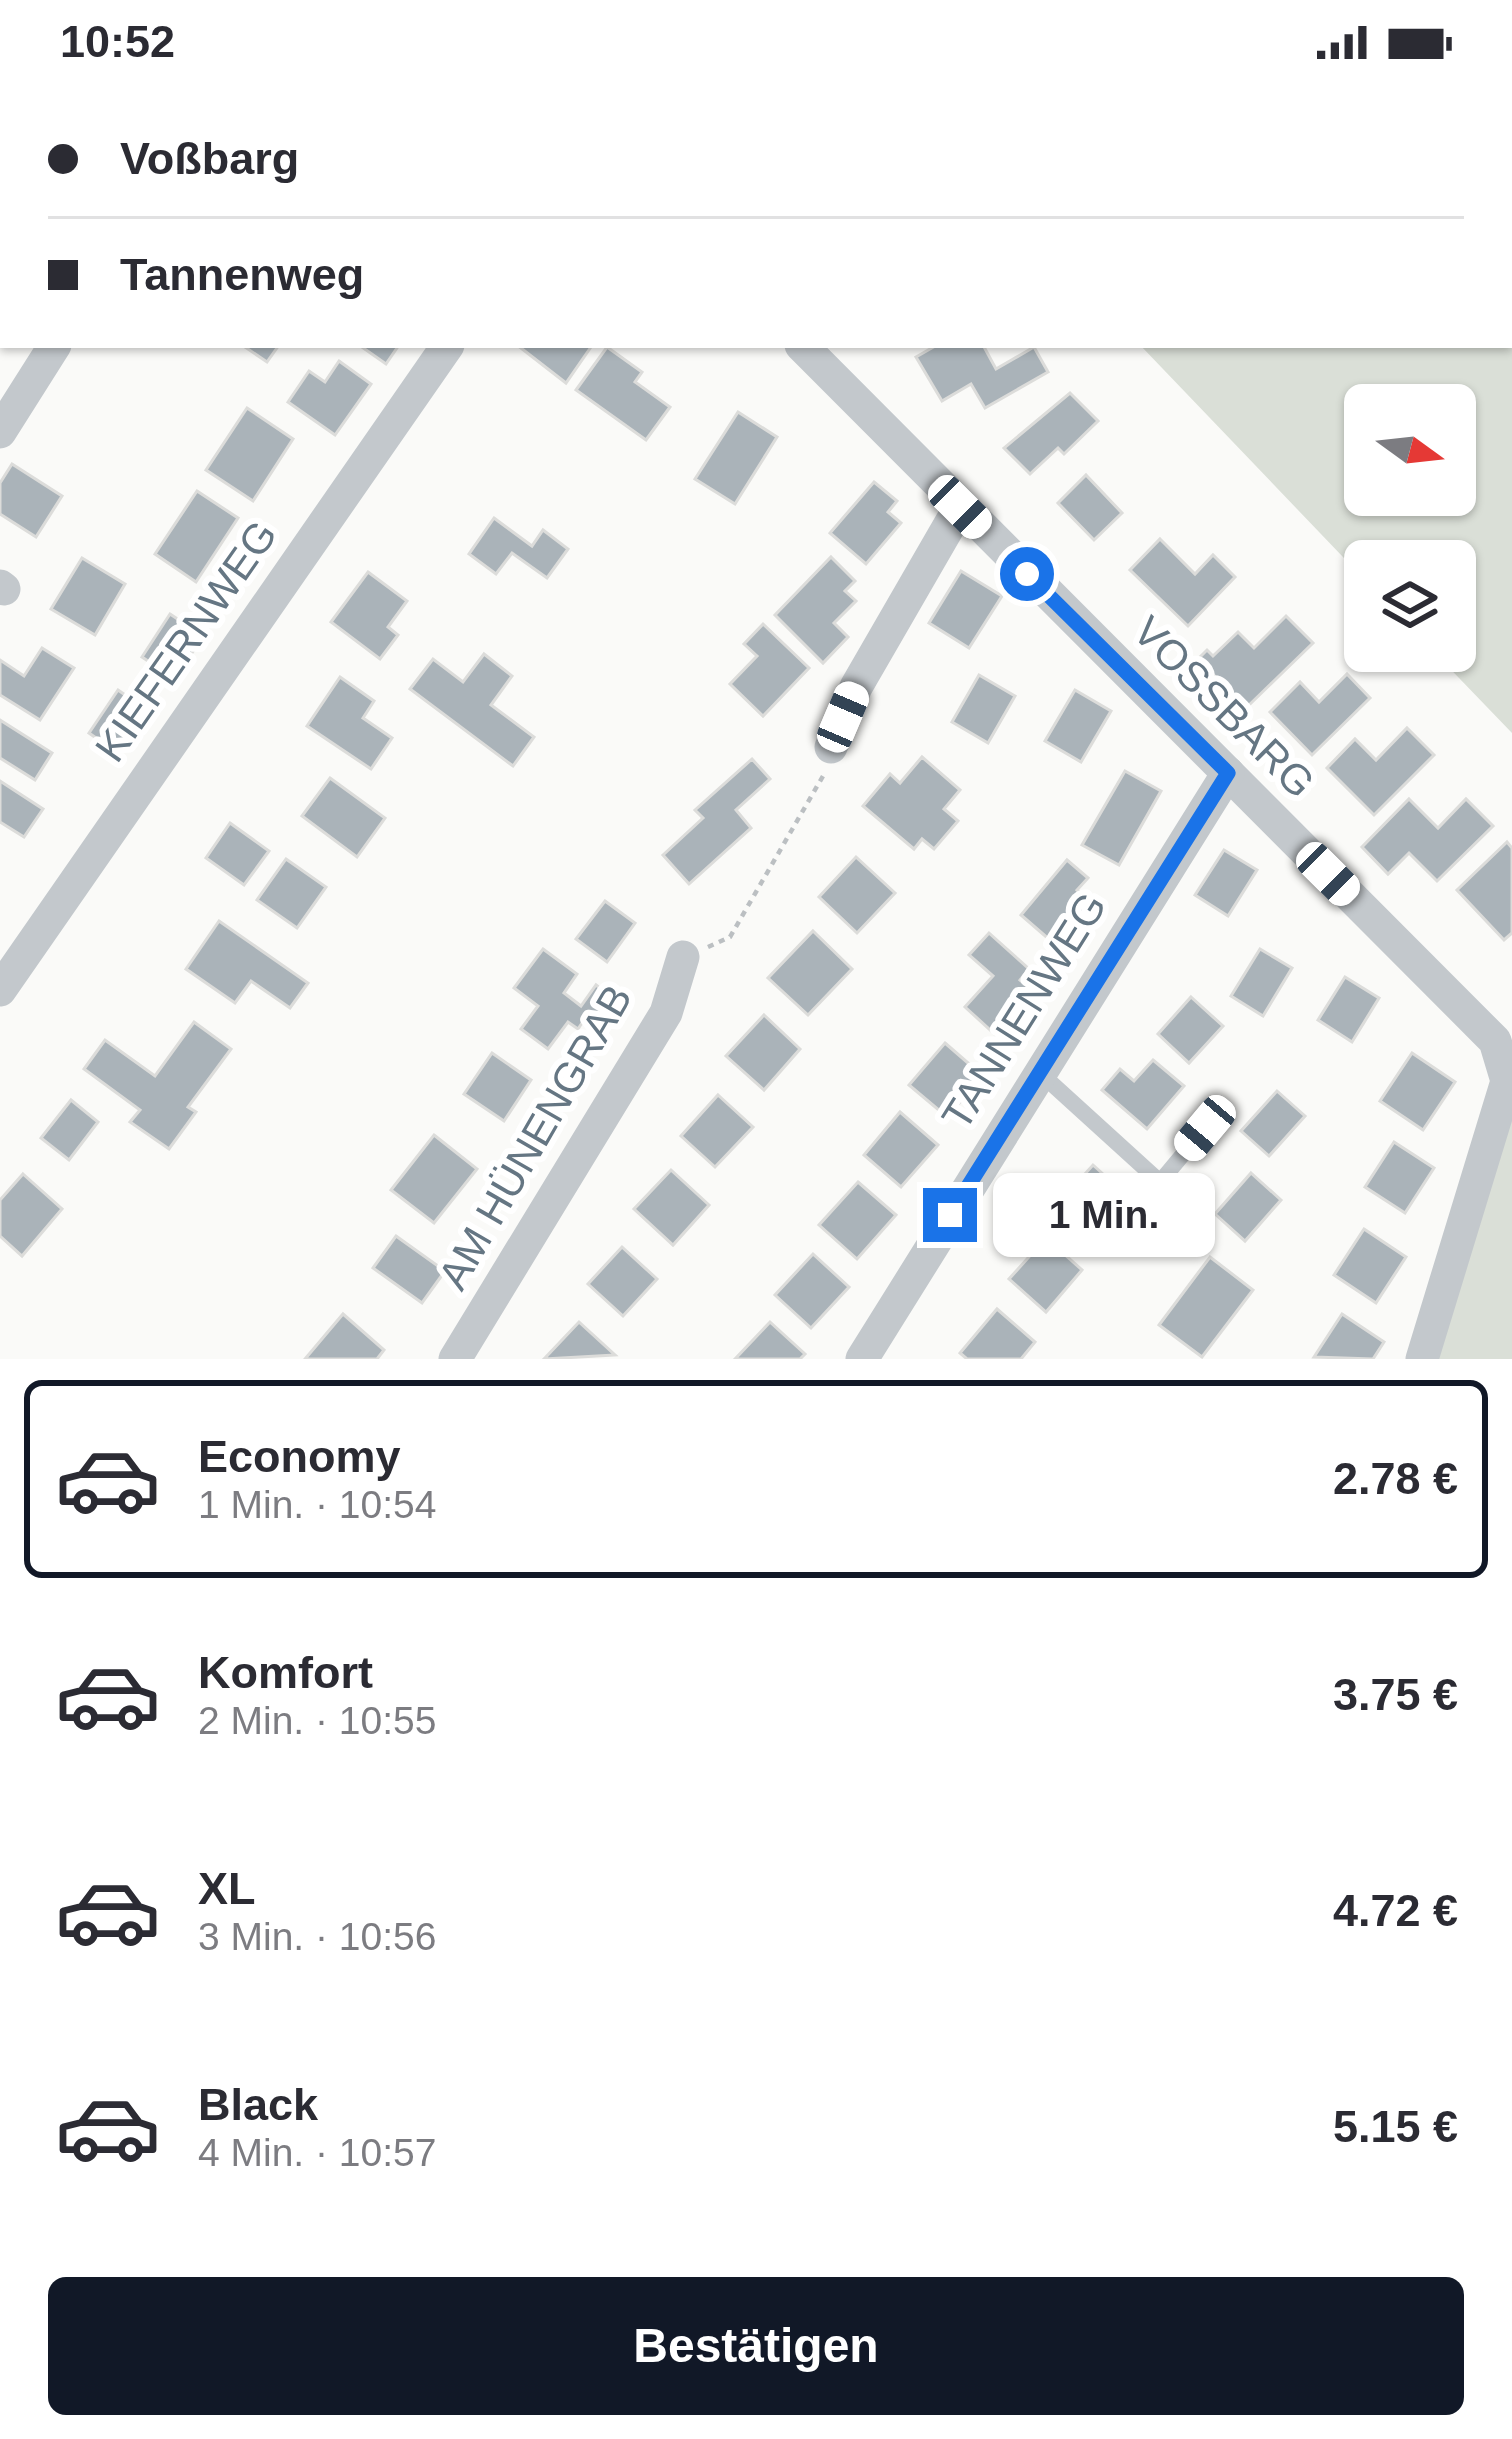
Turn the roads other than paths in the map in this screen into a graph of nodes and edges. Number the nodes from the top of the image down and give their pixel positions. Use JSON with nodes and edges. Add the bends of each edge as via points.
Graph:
{"nodes":[{"id":1,"x":53,"y":348,"type":"edge"},
{"id":2,"x":446,"y":348,"type":"edge"},
{"id":3,"x":805,"y":348,"type":"edge"},
{"id":4,"x":0,"y":432,"type":"edge"},
{"id":5,"x":960,"y":507,"type":"junction"},
{"id":6,"x":831,"y":747,"type":"road end"},
{"id":7,"x":1228,"y":773,"type":"junction"},
{"id":8,"x":682,"y":957,"type":"road end"},
{"id":9,"x":0,"y":990,"type":"edge"},
{"id":10,"x":1038,"y":1072,"type":"junction"},
{"id":11,"x":1205,"y":1128,"type":"dead end"},
{"id":12,"x":455,"y":1359,"type":"edge"},
{"id":13,"x":862,"y":1359,"type":"edge"},
{"id":14,"x":1421,"y":1359,"type":"edge"}],
"edges":[{"from":1,"to":4,"type":"street"},
{"from":2,"to":9,"type":"street","name":"KIEFERNWEG"},
{"from":3,"to":5,"type":"street","name":"VOSSBARG"},
{"from":5,"to":6,"type":"street","via":[[856,687]]},
{"from":5,"to":7,"type":"street","name":"VOSSBARG"},
{"from":7,"to":10,"type":"street","name":"TANNENWEG"},
{"from":7,"to":14,"type":"street","name":"VOSSBARG","via":[[1495,1041],[1507,1081]]},
{"from":8,"to":12,"type":"street","name":"AM HÜNENGRAB","via":[[666,1013]]},
{"from":10,"to":11,"type":"lane","via":[[1160,1182]]},
{"from":10,"to":13,"type":"street","name":"TANNENWEG"}]}
